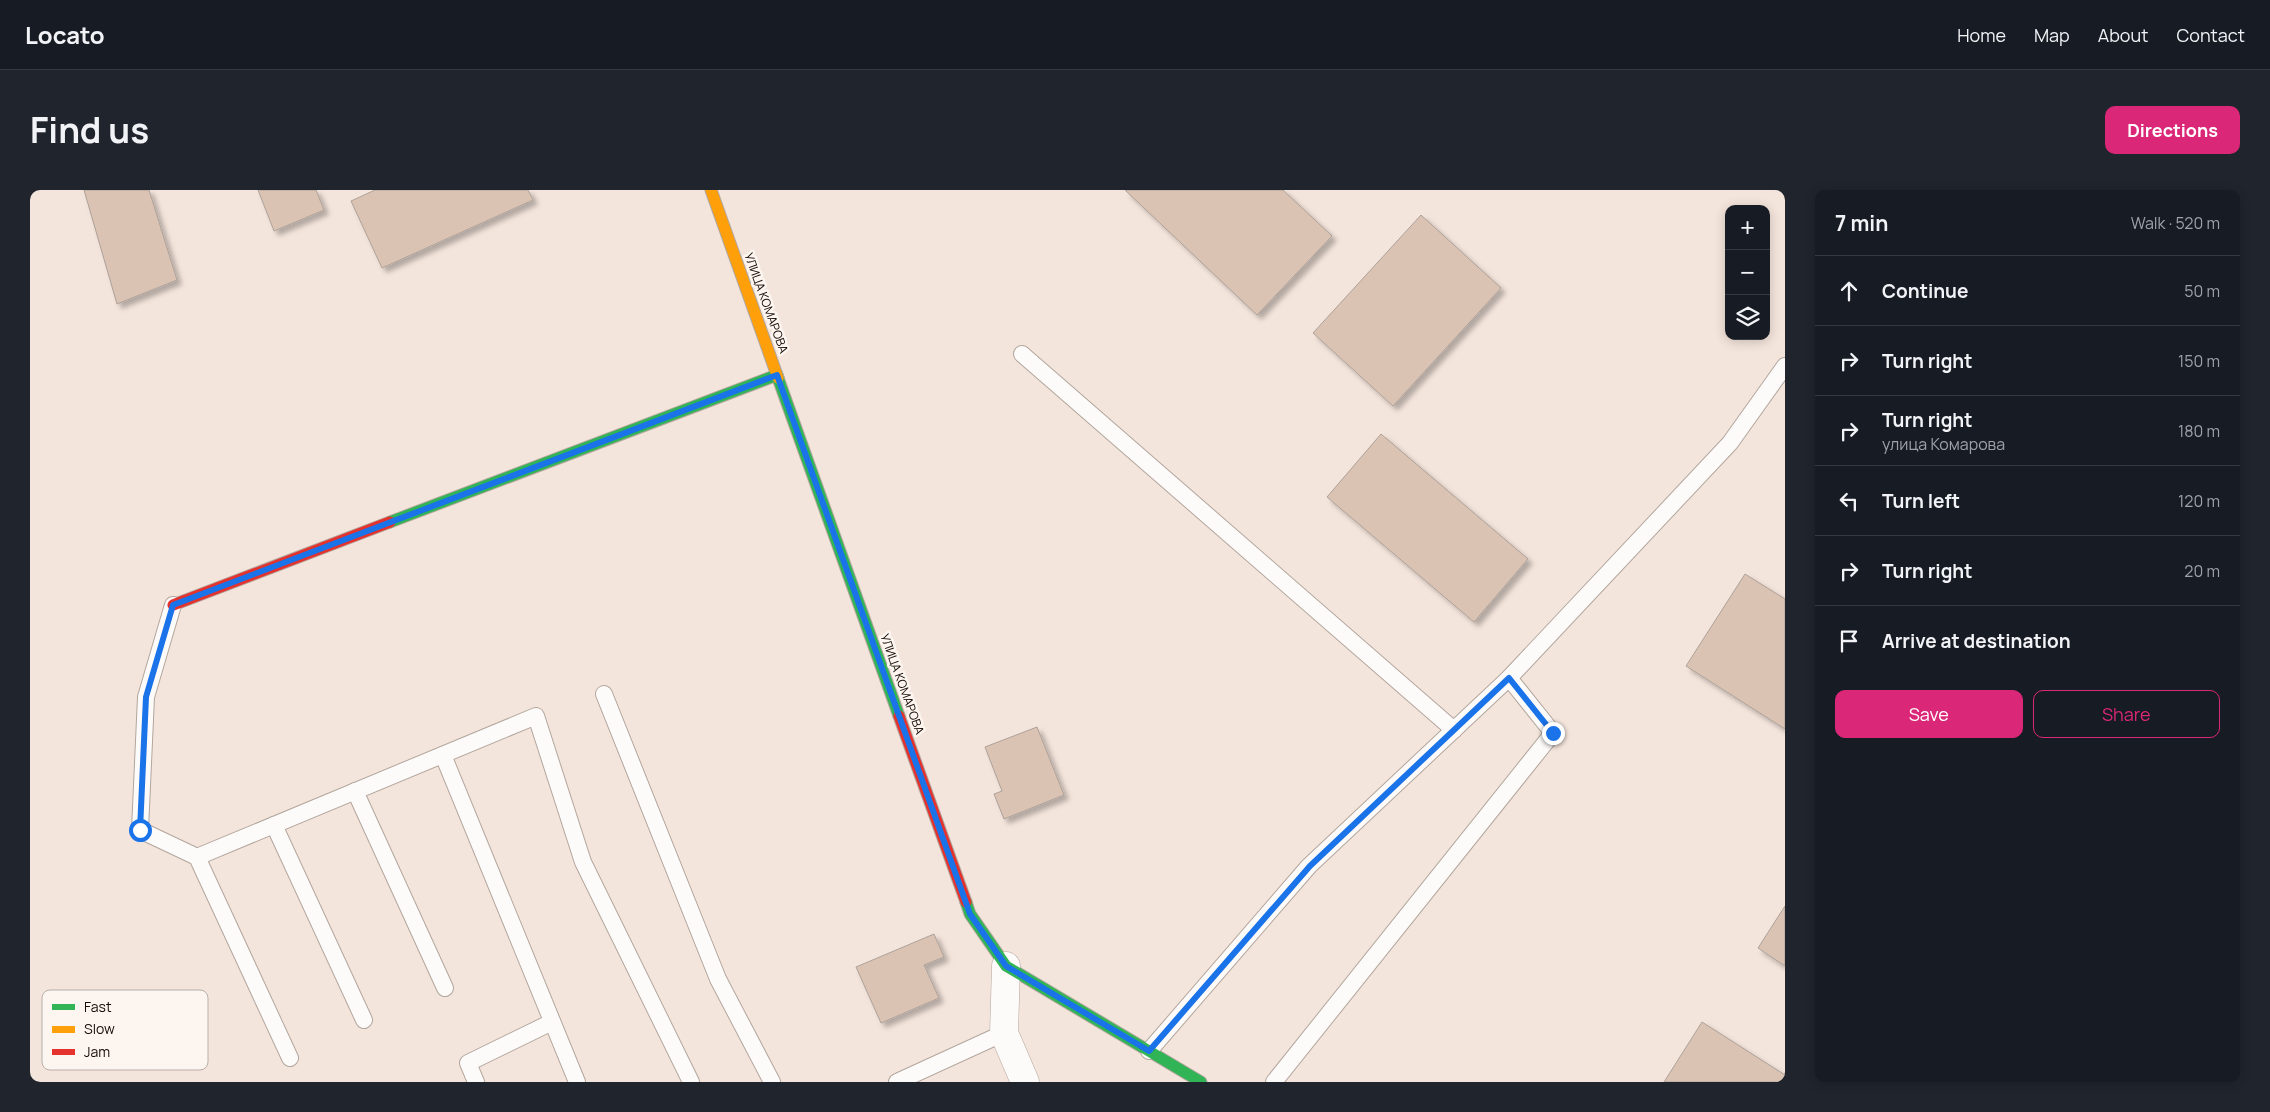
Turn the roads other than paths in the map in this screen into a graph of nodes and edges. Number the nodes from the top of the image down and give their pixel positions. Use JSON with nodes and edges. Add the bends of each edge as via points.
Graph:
{"nodes":[{"id":1,"x":711,"y":190,"type":"edge"},
{"id":2,"x":1022,"y":354,"type":"dead end"},
{"id":3,"x":1785,"y":366,"type":"edge"},
{"id":4,"x":777,"y":375,"type":"junction"},
{"id":5,"x":173,"y":605,"type":"joint"},
{"id":6,"x":1509,"y":678,"type":"junction"},
{"id":7,"x":604,"y":694,"type":"dead end"},
{"id":8,"x":1454,"y":730,"type":"junction"},
{"id":9,"x":443,"y":755,"type":"junction"},
{"id":10,"x":355,"y":791,"type":"junction"},
{"id":11,"x":274,"y":825,"type":"junction"},
{"id":12,"x":197,"y":857,"type":"junction"},
{"id":13,"x":1006,"y":966,"type":"junction"},
{"id":14,"x":445,"y":988,"type":"dead end"},
{"id":15,"x":364,"y":1020,"type":"dead end"},
{"id":16,"x":552,"y":1022,"type":"junction"},
{"id":17,"x":1004,"y":1033,"type":"junction"},
{"id":18,"x":1149,"y":1051,"type":"junction"},
{"id":19,"x":290,"y":1058,"type":"dead end"},
{"id":20,"x":476,"y":1082,"type":"edge"},
{"id":21,"x":577,"y":1082,"type":"edge"},
{"id":22,"x":691,"y":1082,"type":"edge"},
{"id":23,"x":772,"y":1082,"type":"edge"},
{"id":24,"x":897,"y":1082,"type":"edge"},
{"id":25,"x":1025,"y":1082,"type":"edge"},
{"id":26,"x":1202,"y":1082,"type":"edge"},
{"id":27,"x":1274,"y":1082,"type":"edge"}],
"edges":[{"from":1,"to":4,"type":"street","name":"УЛИЦА КОМАРОВА"},
{"from":2,"to":8,"type":"lane"},
{"from":3,"to":6,"type":"lane","via":[[1730,443]]},
{"from":4,"to":5,"type":"street"},
{"from":4,"to":13,"type":"street","name":"УЛИЦА КОМАРОВА","via":[[970,914]]},
{"from":5,"to":12,"type":"lane","via":[[146,697],[140,830]]},
{"from":6,"to":8,"type":"lane"},
{"from":6,"to":27,"type":"lane","via":[[1553,733]]},
{"from":7,"to":23,"type":"lane","via":[[718,979]]},
{"from":8,"to":18,"type":"lane","via":[[1310,866]]},
{"from":9,"to":10,"type":"lane"},
{"from":9,"to":16,"type":"lane"},
{"from":9,"to":22,"type":"lane","via":[[536,716],[583,862]]},
{"from":10,"to":11,"type":"lane"},
{"from":10,"to":14,"type":"lane"},
{"from":11,"to":12,"type":"lane"},
{"from":11,"to":15,"type":"lane"},
{"from":12,"to":19,"type":"lane"},
{"from":13,"to":17,"type":"street"},
{"from":13,"to":18,"type":"street","name":"УЛИЦА КОМАРОВА"},
{"from":16,"to":20,"type":"lane","via":[[468,1063]]},
{"from":16,"to":21,"type":"lane"},
{"from":17,"to":24,"type":"lane"},
{"from":17,"to":25,"type":"street"},
{"from":18,"to":26,"type":"street","name":"УЛИЦА КОМАРОВА"}]}
